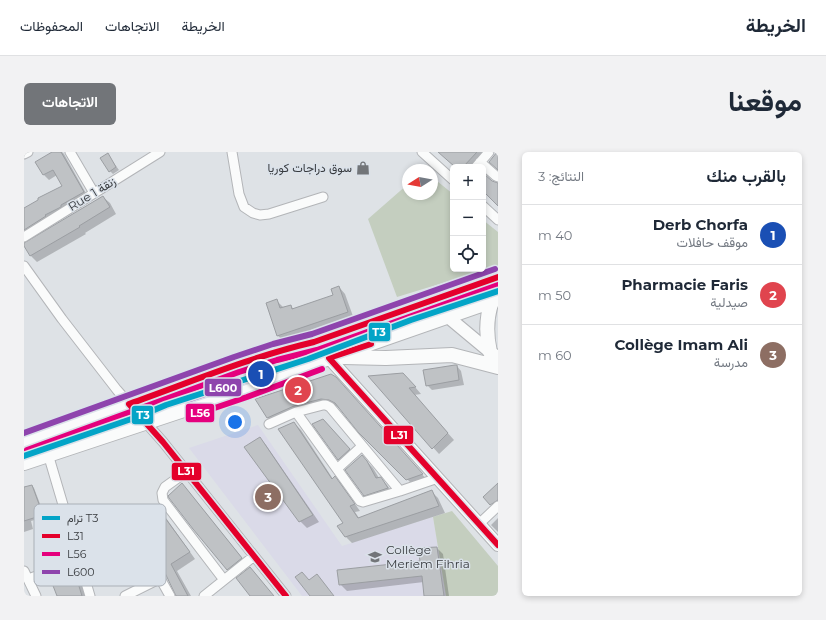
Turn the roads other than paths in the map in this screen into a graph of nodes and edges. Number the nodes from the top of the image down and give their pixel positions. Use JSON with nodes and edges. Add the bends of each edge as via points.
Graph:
{"nodes":[{"id":1,"x":28,"y":152,"type":"edge"},
{"id":2,"x":70,"y":152,"type":"edge"},
{"id":3,"x":160,"y":152,"type":"edge"},
{"id":4,"x":232,"y":152,"type":"edge"},
{"id":5,"x":422,"y":152,"type":"edge"},
{"id":6,"x":489,"y":152,"type":"edge"},
{"id":7,"x":24,"y":154,"type":"edge"},
{"id":8,"x":479,"y":164,"type":"edge"},
{"id":9,"x":486,"y":170,"type":"edge"},
{"id":10,"x":450,"y":177,"type":"edge"},
{"id":11,"x":498,"y":177,"type":"edge"},
{"id":12,"x":94,"y":193,"type":"junction"},
{"id":13,"x":323,"y":198,"type":"dead end"},
{"id":14,"x":486,"y":209,"type":"edge"},
{"id":15,"x":498,"y":220,"type":"edge"},
{"id":16,"x":24,"y":237,"type":"edge"},
{"id":17,"x":24,"y":266,"type":"edge"},
{"id":18,"x":498,"y":277,"type":"edge"},
{"id":19,"x":495,"y":300,"type":"edge"},
{"id":20,"x":448,"y":317,"type":"junction"},
{"id":21,"x":494,"y":355,"type":"edge"},
{"id":22,"x":332,"y":357,"type":"junction"},
{"id":23,"x":498,"y":367,"type":"edge"},
{"id":24,"x":130,"y":404,"type":"junction"},
{"id":25,"x":296,"y":412,"type":"junction"},
{"id":26,"x":146,"y":423,"type":"junction"},
{"id":27,"x":269,"y":424,"type":"dead end"},
{"id":28,"x":24,"y":442,"type":"edge"},
{"id":29,"x":362,"y":446,"type":"junction"},
{"id":30,"x":48,"y":454,"type":"junction"},
{"id":31,"x":24,"y":463,"type":"edge"},
{"id":32,"x":336,"y":469,"type":"junction"},
{"id":33,"x":186,"y":472,"type":"junction"},
{"id":34,"x":438,"y":478,"type":"junction"},
{"id":35,"x":400,"y":491,"type":"junction"},
{"id":36,"x":61,"y":504,"type":"edge"},
{"id":37,"x":498,"y":506,"type":"edge"},
{"id":38,"x":480,"y":523,"type":"junction"},
{"id":39,"x":498,"y":544,"type":"edge"},
{"id":40,"x":254,"y":556,"type":"junction"},
{"id":41,"x":26,"y":575,"type":"edge"},
{"id":42,"x":224,"y":580,"type":"junction"},
{"id":43,"x":86,"y":586,"type":"edge"},
{"id":44,"x":145,"y":586,"type":"edge"},
{"id":45,"x":165,"y":586,"type":"edge"},
{"id":46,"x":36,"y":596,"type":"edge"},
{"id":47,"x":90,"y":596,"type":"edge"},
{"id":48,"x":125,"y":596,"type":"edge"},
{"id":49,"x":170,"y":596,"type":"edge"},
{"id":50,"x":204,"y":596,"type":"edge"},
{"id":51,"x":286,"y":596,"type":"edge"}],
"edges":[{"from":1,"to":7,"type":"street"},
{"from":2,"to":12,"type":"street"},
{"from":3,"to":12,"type":"street","name":"Rue 1 زنقة"},
{"from":4,"to":13,"type":"street","via":[[239,194],[244,207],[253,213],[269,214]]},
{"from":5,"to":10,"type":"street"},
{"from":6,"to":8,"type":"street"},
{"from":9,"to":11,"type":"street"},
{"from":12,"to":16,"type":"street","name":"Rue 1 زنقة"},
{"from":14,"to":15,"type":"street"},
{"from":17,"to":24,"type":"street","via":[[62,319]]},
{"from":18,"to":24,"type":"main road","via":[[314,342],[250,359]]},
{"from":19,"to":20,"type":"main road"},
{"from":19,"to":21,"type":"main road","via":[[488,311],[487,331]]},
{"from":20,"to":21,"type":"main road"},
{"from":20,"to":22,"type":"main road"},
{"from":22,"to":23,"type":"main road","via":[[452,355]]},
{"from":22,"to":26,"type":"main road"},
{"from":22,"to":34,"type":"main road"},
{"from":24,"to":26,"type":"street"},
{"from":24,"to":28,"type":"main road"},
{"from":25,"to":27,"type":"street"},
{"from":25,"to":29,"type":"street","via":[[326,405],[330,407]]},
{"from":25,"to":32,"type":"street"},
{"from":26,"to":30,"type":"main road"},
{"from":26,"to":33,"type":"street"},
{"from":29,"to":32,"type":"street"},
{"from":29,"to":35,"type":"street"},
{"from":30,"to":31,"type":"main road"},
{"from":30,"to":36,"type":"street"},
{"from":32,"to":35,"type":"street","via":[[362,502]]},
{"from":33,"to":40,"type":"street"},
{"from":33,"to":42,"type":"street","via":[[165,487],[162,493],[163,500]]},
{"from":34,"to":35,"type":"street"},
{"from":34,"to":38,"type":"main road"},
{"from":37,"to":38,"type":"street"},
{"from":38,"to":39,"type":"main road"},
{"from":40,"to":42,"type":"street"},
{"from":40,"to":51,"type":"street"},
{"from":41,"to":46,"type":"street"},
{"from":42,"to":50,"type":"street"},
{"from":43,"to":47,"type":"street"},
{"from":44,"to":48,"type":"street"},
{"from":45,"to":49,"type":"street"}]}
